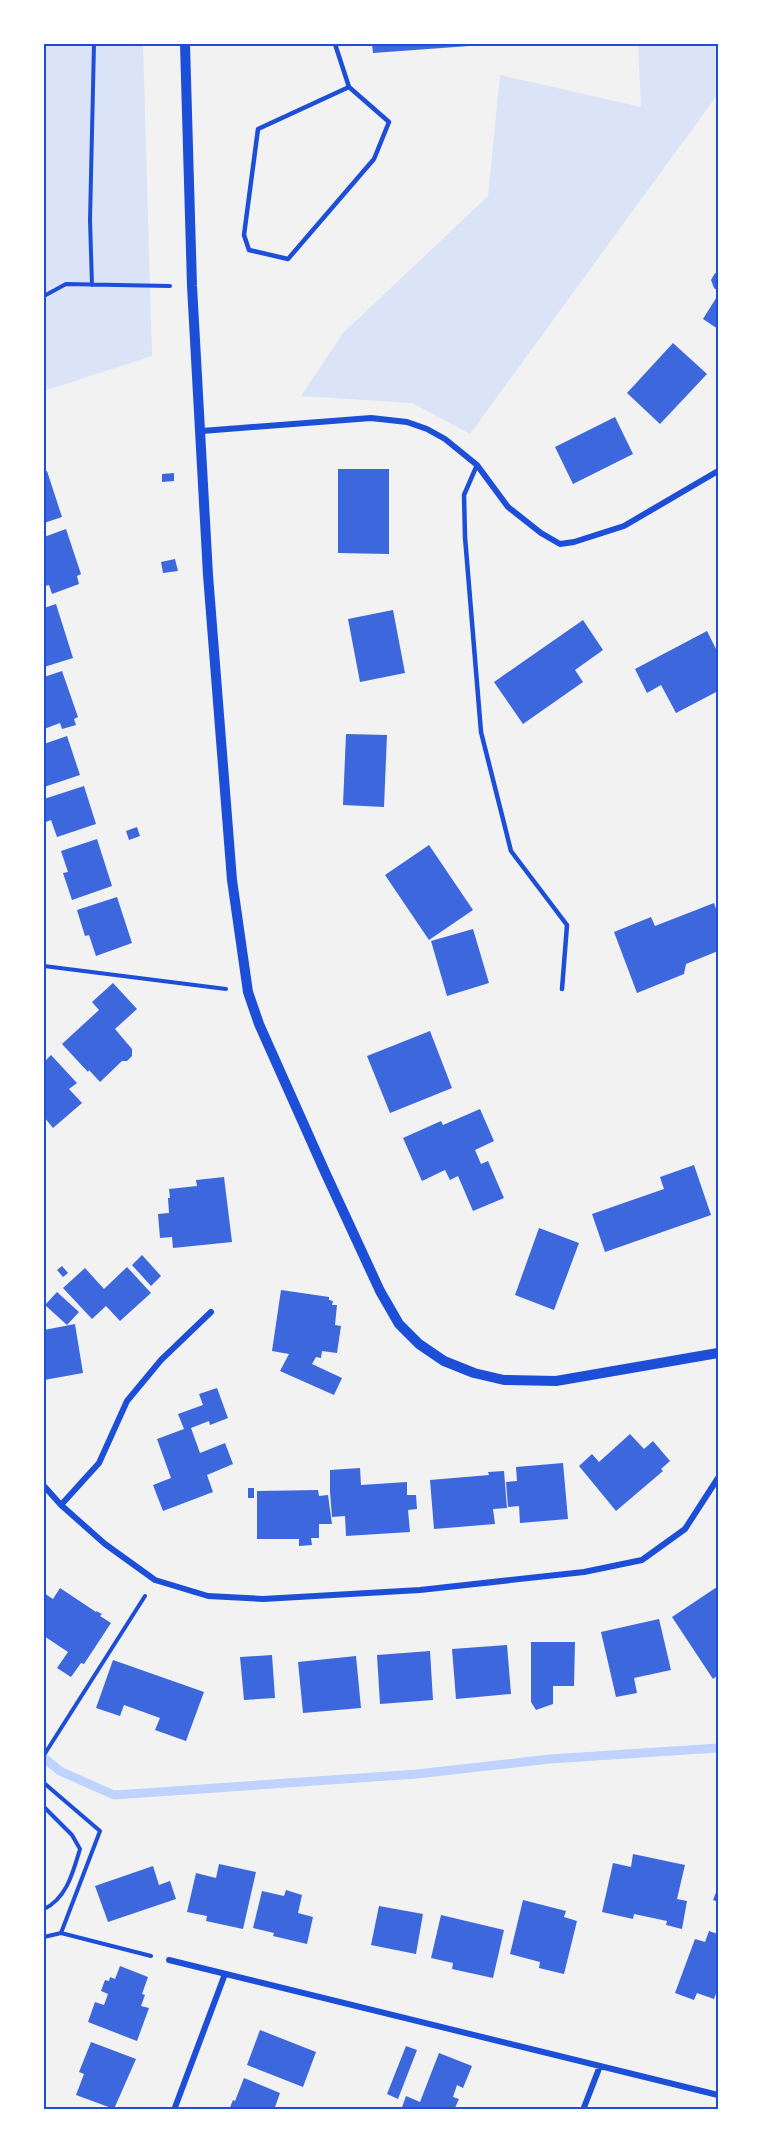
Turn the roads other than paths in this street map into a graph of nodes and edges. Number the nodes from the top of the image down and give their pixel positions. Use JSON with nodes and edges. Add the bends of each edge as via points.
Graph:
{"nodes":[{"id":1,"x":185,"y":44,"type":"edge"},
{"id":2,"x":335,"y":44,"type":"edge"},
{"id":3,"x":349,"y":87,"type":"junction"},
{"id":4,"x":202,"y":431,"type":"junction"},
{"id":5,"x":477,"y":465,"type":"junction"},
{"id":6,"x":718,"y":471,"type":"edge"},
{"id":7,"x":562,"y":989,"type":"dead end"},
{"id":8,"x":211,"y":1312,"type":"dead end"},
{"id":9,"x":718,"y":1353,"type":"edge"},
{"id":10,"x":718,"y":1478,"type":"edge"},
{"id":11,"x":44,"y":1486,"type":"edge"},
{"id":12,"x":61,"y":1505,"type":"junction"},
{"id":13,"x":169,"y":1960,"type":"road end"},
{"id":14,"x":225,"y":1974,"type":"junction"},
{"id":15,"x":600,"y":2066,"type":"junction"},
{"id":16,"x":718,"y":2095,"type":"edge"},
{"id":17,"x":174,"y":2109,"type":"edge"},
{"id":18,"x":583,"y":2109,"type":"edge"}],
"edges":[{"from":1,"to":4,"type":"street","via":[[192,286]]},
{"from":2,"to":3,"type":"lane"},
{"from":3,"to":3,"type":"lane","via":[[389,123],[374,159],[288,259],[249,250],[244,234],[258,129]]},
{"from":4,"to":5,"type":"street","via":[[371,418],[407,422],[446,440]]},
{"from":4,"to":9,"type":"street","via":[[208,575],[232,880],[248,992],[325,1173],[399,1324],[419,1344],[444,1360],[504,1380],[556,1381]]},
{"from":5,"to":6,"type":"street","via":[[508,507],[560,543],[624,526]]},
{"from":5,"to":7,"type":"lane","via":[[464,495],[481,732],[511,851],[567,925]]},
{"from":8,"to":12,"type":"street","via":[[161,1360],[127,1401],[99,1463]]},
{"from":10,"to":12,"type":"street","via":[[685,1529],[642,1560],[584,1572],[420,1590],[263,1599],[208,1596],[156,1580],[105,1544]]},
{"from":11,"to":12,"type":"street"},
{"from":13,"to":14,"type":"street"},
{"from":14,"to":15,"type":"street"},
{"from":14,"to":17,"type":"street"},
{"from":15,"to":16,"type":"street"},
{"from":15,"to":18,"type":"street"}]}
